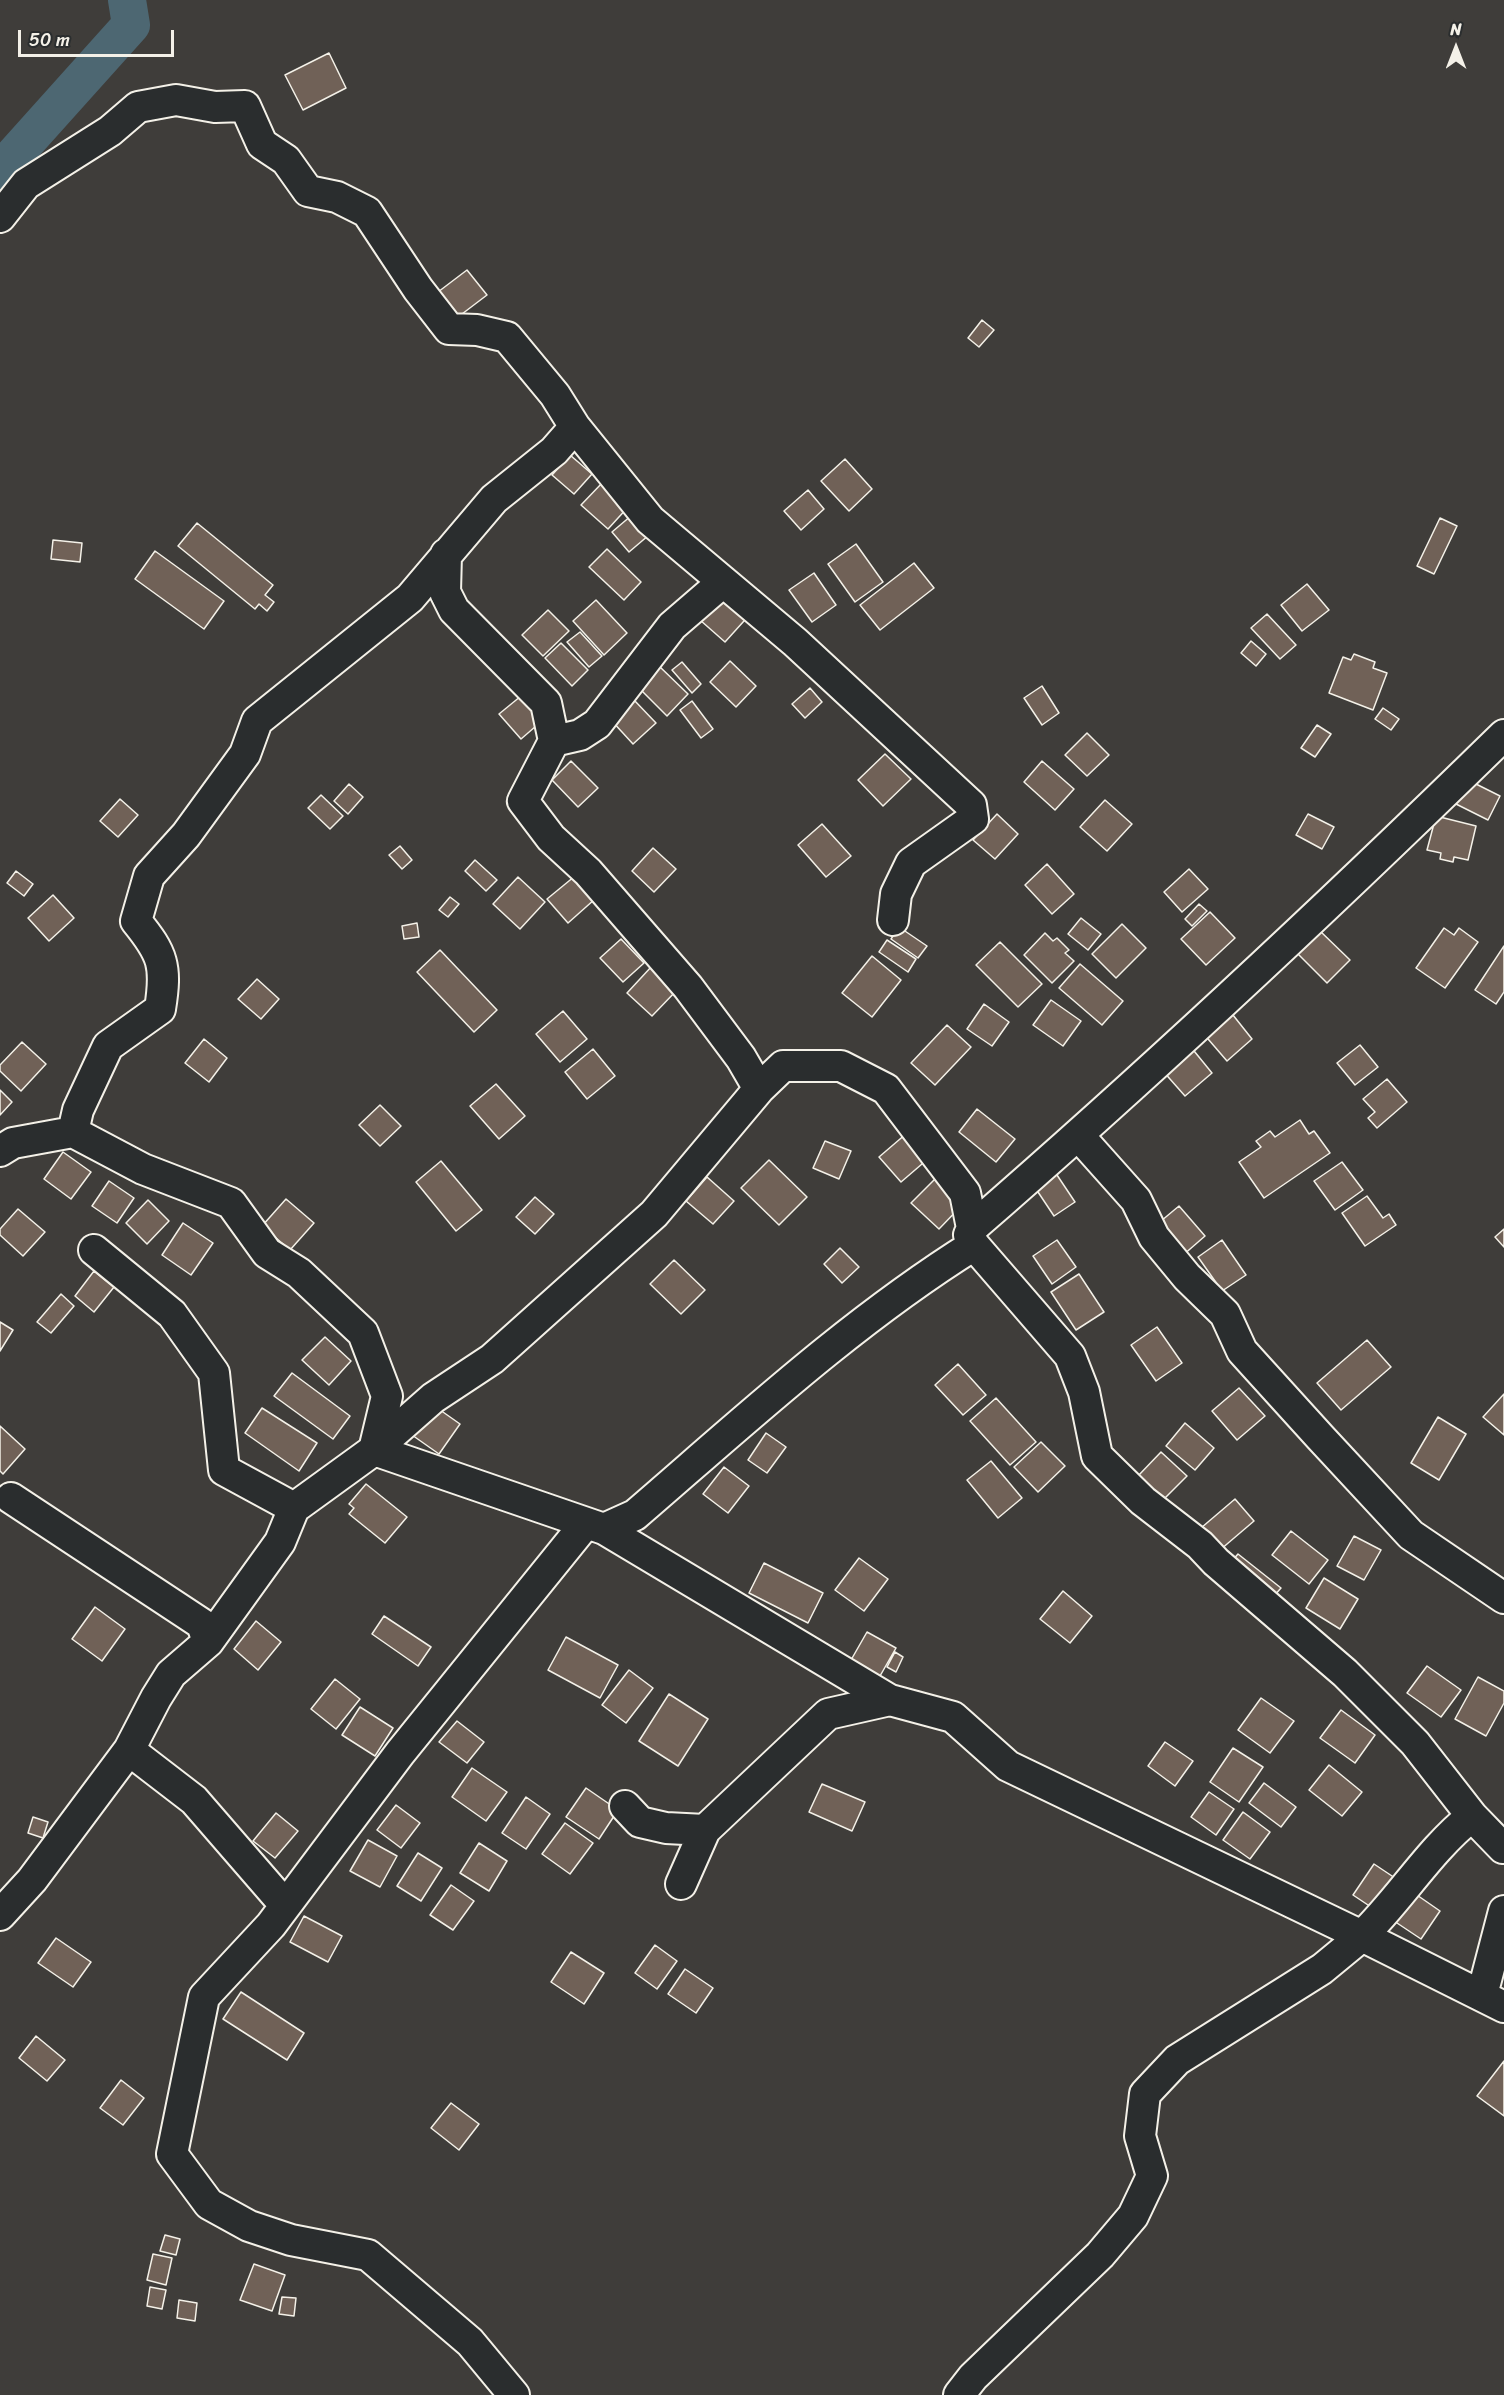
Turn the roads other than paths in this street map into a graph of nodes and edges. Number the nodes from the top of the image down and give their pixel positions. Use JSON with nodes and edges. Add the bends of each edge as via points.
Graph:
{"nodes":[{"id":1,"x":0,"y":217,"type":"edge"},
{"id":2,"x":575,"y":427,"type":"junction"},
{"id":3,"x":446,"y":554,"type":"junction"},
{"id":4,"x":723,"y":582,"type":"junction"},
{"id":5,"x":410,"y":598,"type":"junction"},
{"id":6,"x":454,"y":609,"type":"junction"},
{"id":7,"x":1504,"y":735,"type":"edge"},
{"id":8,"x":554,"y":741,"type":"junction"},
{"id":9,"x":893,"y":920,"type":"dead end"},
{"id":10,"x":759,"y":1089,"type":"junction"},
{"id":11,"x":73,"y":1132,"type":"junction"},
{"id":12,"x":1078,"y":1135,"type":"junction"},
{"id":13,"x":0,"y":1151,"type":"edge"},
{"id":14,"x":973,"y":1236,"type":"junction"},
{"id":15,"x":94,"y":1250,"type":"dead end"},
{"id":16,"x":374,"y":1450,"type":"junction"},
{"id":17,"x":11,"y":1498,"type":"dead end"},
{"id":18,"x":294,"y":1508,"type":"junction"},
{"id":19,"x":595,"y":1526,"type":"junction"},
{"id":20,"x":1504,"y":1598,"type":"edge"},
{"id":21,"x":208,"y":1641,"type":"junction"},
{"id":22,"x":890,"y":1700,"type":"junction"},
{"id":23,"x":129,"y":1750,"type":"junction"},
{"id":24,"x":625,"y":1806,"type":"dead end"},
{"id":25,"x":1472,"y":1816,"type":"junction"},
{"id":26,"x":705,"y":1830,"type":"junction"},
{"id":27,"x":1504,"y":1849,"type":"edge"},
{"id":28,"x":681,"y":1884,"type":"dead end"},
{"id":29,"x":285,"y":1905,"type":"junction"},
{"id":30,"x":1504,"y":1911,"type":"edge"},
{"id":31,"x":0,"y":1915,"type":"edge"},
{"id":32,"x":1362,"y":1936,"type":"junction"},
{"id":33,"x":1493,"y":2001,"type":"edge"},
{"id":34,"x":514,"y":2395,"type":"edge"},
{"id":35,"x":959,"y":2395,"type":"edge"}],
"edges":[{"from":1,"to":2,"type":"street","via":[[26,184],[110,131],[138,107],[176,100],[215,107],[245,106],[262,144],[286,160],[309,191],[337,196],[367,212],[449,328],[507,337],[555,395]]},
{"from":2,"to":3,"type":"street","via":[[554,451],[494,499]]},
{"from":2,"to":4,"type":"street","via":[[650,520]]},
{"from":3,"to":5,"type":"street"},
{"from":3,"to":6,"type":"street","via":[[445,592]]},
{"from":4,"to":8,"type":"street","via":[[672,626],[597,724],[580,735]]},
{"from":4,"to":9,"type":"street","via":[[795,642],[971,805],[973,819],[911,863],[896,894]]},
{"from":5,"to":6,"type":"street","via":[[436,601]]},
{"from":5,"to":11,"type":"street","via":[[257,721],[245,754],[186,835],[149,876],[136,921],[156,946],[165,978],[160,1009],[108,1046],[78,1110]]},
{"from":6,"to":8,"type":"street","via":[[546,703]]},
{"from":7,"to":12,"type":"street","via":[[1304,930]]},
{"from":8,"to":10,"type":"street","via":[[523,801],[551,838],[588,872],[688,987]]},
{"from":10,"to":14,"type":"street","via":[[783,1066],[841,1066],[886,1089],[965,1192]]},
{"from":10,"to":16,"type":"street","via":[[654,1214],[492,1359],[433,1398]]},
{"from":11,"to":13,"type":"street","via":[[13,1143]]},
{"from":11,"to":16,"type":"street","via":[[143,1169],[231,1203],[267,1253],[299,1273],[363,1333],[387,1396]]},
{"from":12,"to":14,"type":"street"},
{"from":12,"to":20,"type":"street","via":[[1136,1200],[1154,1237],[1186,1277],[1225,1314],[1242,1351],[1320,1437],[1411,1535]]},
{"from":14,"to":19,"type":"street","via":[[795,1378],[635,1515]]},
{"from":14,"to":25,"type":"street","via":[[1070,1356],[1084,1392],[1097,1456],[1143,1501],[1200,1545],[1345,1673],[1415,1743]]},
{"from":15,"to":18,"type":"street","via":[[172,1314],[214,1373],[224,1470]]},
{"from":16,"to":18,"type":"street"},
{"from":16,"to":19,"type":"street"},
{"from":17,"to":21,"type":"street","via":[[202,1624]]},
{"from":18,"to":21,"type":"street","via":[[280,1542]]},
{"from":19,"to":22,"type":"street"},
{"from":19,"to":29,"type":"street","via":[[400,1753]]},
{"from":21,"to":23,"type":"street","via":[[171,1674]]},
{"from":22,"to":26,"type":"street","via":[[828,1714]]},
{"from":22,"to":32,"type":"street","via":[[953,1717],[1008,1766]]},
{"from":23,"to":29,"type":"street","via":[[194,1800]]},
{"from":23,"to":31,"type":"street","via":[[32,1880]]},
{"from":24,"to":26,"type":"street","via":[[640,1822]]},
{"from":25,"to":27,"type":"street"},
{"from":25,"to":32,"type":"street","via":[[1448,1835]]},
{"from":26,"to":28,"type":"street"},
{"from":29,"to":34,"type":"street","via":[[204,1997],[172,2154],[209,2204],[249,2226],[291,2241],[368,2255],[470,2342]]},
{"from":30,"to":33,"type":"street"},
{"from":32,"to":33,"type":"street"},
{"from":32,"to":35,"type":"street","via":[[1322,1969],[1176,2060],[1145,2094],[1140,2136],[1152,2176],[1133,2216],[1100,2255]]}]}
